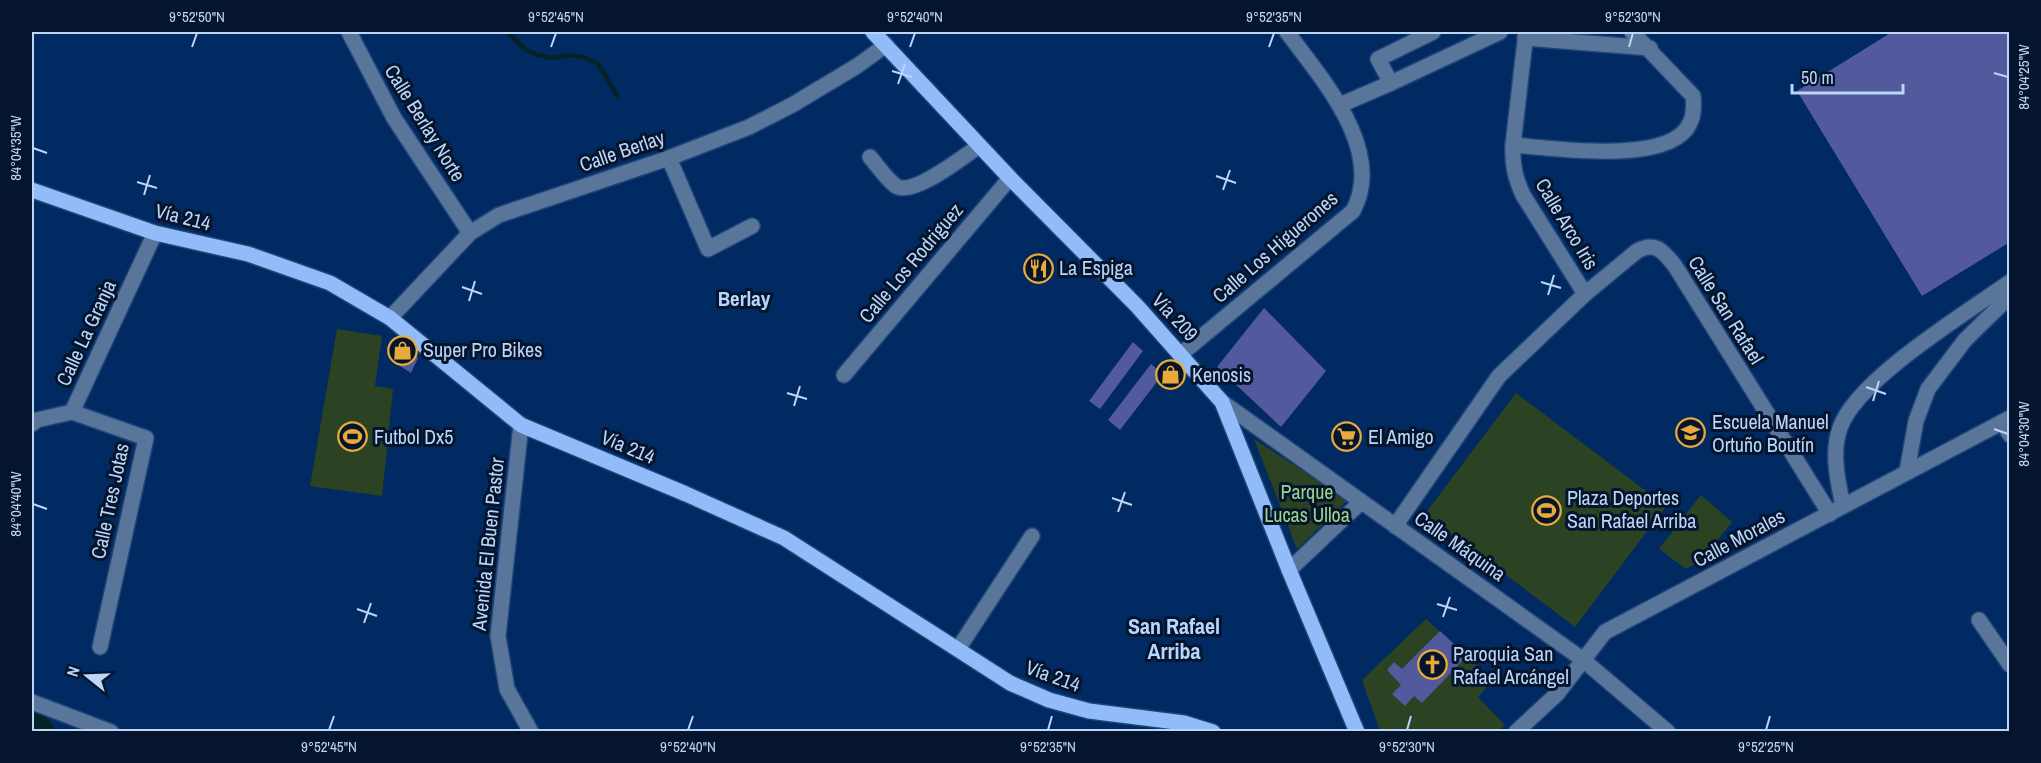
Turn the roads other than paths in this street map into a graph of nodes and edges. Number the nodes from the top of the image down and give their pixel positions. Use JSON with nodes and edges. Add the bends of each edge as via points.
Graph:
{"nodes":[{"id":1,"x":349,"y":32,"type":"edge"},
{"id":2,"x":873,"y":32,"type":"edge"},
{"id":3,"x":1287,"y":32,"type":"edge"},
{"id":4,"x":1433,"y":32,"type":"edge"},
{"id":5,"x":1500,"y":32,"type":"edge"},
{"id":6,"x":1632,"y":32,"type":"edge"},
{"id":7,"x":1526,"y":35,"type":"edge"},
{"id":8,"x":885,"y":45,"type":"junction"},
{"id":9,"x":1650,"y":48,"type":"junction"},
{"id":10,"x":1391,"y":83,"type":"junction"},
{"id":11,"x":1340,"y":105,"type":"junction"},
{"id":12,"x":1513,"y":145,"type":"junction"},
{"id":13,"x":980,"y":146,"type":"junction"},
{"id":14,"x":870,"y":157,"type":"dead end"},
{"id":15,"x":669,"y":158,"type":"junction"},
{"id":16,"x":1010,"y":178,"type":"junction"},
{"id":17,"x":32,"y":190,"type":"edge"},
{"id":18,"x":752,"y":226,"type":"dead end"},
{"id":19,"x":155,"y":233,"type":"junction"},
{"id":20,"x":470,"y":233,"type":"junction"},
{"id":21,"x":2010,"y":282,"type":"edge"},
{"id":22,"x":1585,"y":294,"type":"junction"},
{"id":23,"x":2010,"y":296,"type":"edge"},
{"id":24,"x":390,"y":318,"type":"junction"},
{"id":25,"x":1181,"y":354,"type":"junction"},
{"id":26,"x":844,"y":375,"type":"dead end"},
{"id":27,"x":1222,"y":402,"type":"junction"},
{"id":28,"x":72,"y":412,"type":"junction"},
{"id":29,"x":2006,"y":420,"type":"edge"},
{"id":30,"x":32,"y":423,"type":"edge"},
{"id":31,"x":521,"y":425,"type":"junction"},
{"id":32,"x":2010,"y":435,"type":"edge"},
{"id":33,"x":1906,"y":471,"type":"junction"},
{"id":34,"x":1361,"y":502,"type":"junction"},
{"id":35,"x":1836,"y":510,"type":"junction"},
{"id":36,"x":1395,"y":526,"type":"junction"},
{"id":37,"x":1032,"y":536,"type":"dead end"},
{"id":38,"x":1289,"y":570,"type":"junction"},
{"id":39,"x":1979,"y":620,"type":"dead end"},
{"id":40,"x":100,"y":647,"type":"dead end"},
{"id":41,"x":958,"y":649,"type":"junction"},
{"id":42,"x":1582,"y":659,"type":"junction"},
{"id":43,"x":2010,"y":665,"type":"edge"},
{"id":44,"x":32,"y":702,"type":"edge"},
{"id":45,"x":111,"y":732,"type":"edge"},
{"id":46,"x":531,"y":732,"type":"edge"},
{"id":47,"x":1213,"y":732,"type":"edge"},
{"id":48,"x":1357,"y":732,"type":"edge"},
{"id":49,"x":1516,"y":732,"type":"edge"},
{"id":50,"x":1668,"y":732,"type":"edge"}],
"edges":[{"from":1,"to":20,"type":"street","name":"Calle Berlay Norte","via":[[394,118]]},
{"from":2,"to":8,"type":"main road","name":"Vía 209"},
{"from":3,"to":11,"type":"street","name":"Calle Los Higuerones"},
{"from":4,"to":10,"type":"street","via":[[1378,59]]},
{"from":5,"to":10,"type":"street"},
{"from":6,"to":9,"type":"street"},
{"from":7,"to":9,"type":"street"},
{"from":7,"to":12,"type":"street","name":"Calle Arco Iris"},
{"from":8,"to":13,"type":"main road","name":"Vía 209"},
{"from":8,"to":15,"type":"street","name":"Calle Berlay","via":[[857,66],[750,127]]},
{"from":9,"to":12,"type":"street","via":[[1693,96],[1694,110],[1683,134],[1636,151]]},
{"from":10,"to":11,"type":"street"},
{"from":11,"to":25,"type":"street","name":"Calle Los Higuerones","via":[[1358,146],[1362,166],[1361,197],[1353,211]]},
{"from":12,"to":22,"type":"street","name":"Calle Arco Iris","via":[[1515,179]]},
{"from":13,"to":14,"type":"street","via":[[919,185],[904,189],[896,186]]},
{"from":13,"to":16,"type":"main road","name":"Vía 209"},
{"from":15,"to":18,"type":"street","via":[[708,249]]},
{"from":15,"to":20,"type":"street","name":"Calle Berlay","via":[[499,215]]},
{"from":16,"to":25,"type":"main road","name":"Vía 209"},
{"from":16,"to":26,"type":"street","name":"Calle Los Rodriguez"},
{"from":17,"to":19,"type":"main road","name":"Vía 214"},
{"from":19,"to":24,"type":"main road","name":"Vía 214","via":[[248,254],[330,283]]},
{"from":19,"to":28,"type":"street","name":"Calle La Granja"},
{"from":20,"to":24,"type":"street","name":"Calle Berlay"},
{"from":21,"to":35,"type":"street","via":[[1885,370],[1847,413],[1839,429]]},
{"from":22,"to":35,"type":"street","name":"Calle San Rafael","via":[[1637,251],[1653,246],[1665,253]]},
{"from":22,"to":36,"type":"street","name":"Calle San Rafael","via":[[1499,376]]},
{"from":23,"to":33,"type":"street","via":[[1965,340],[1928,389],[1916,421]]},
{"from":24,"to":31,"type":"main road","name":"Vía 214"},
{"from":25,"to":27,"type":"main road","name":"Vía 209"},
{"from":27,"to":34,"type":"street","name":"Calle Máquina"},
{"from":27,"to":38,"type":"main road","name":"Vía 209"},
{"from":28,"to":30,"type":"street","name":"Calle La Granja"},
{"from":28,"to":40,"type":"street","name":"Calle Tres Jotas","via":[[146,438]]},
{"from":29,"to":32,"type":"street"},
{"from":29,"to":33,"type":"street","name":"Calle Morales"},
{"from":31,"to":41,"type":"main road","name":"Vía 214","via":[[784,538]]},
{"from":31,"to":46,"type":"street","name":"Avenida El Buen Pastor","via":[[498,636],[507,689]]},
{"from":33,"to":35,"type":"street","name":"Calle Morales"},
{"from":34,"to":36,"type":"street","name":"Calle Máquina"},
{"from":34,"to":38,"type":"street"},
{"from":35,"to":42,"type":"street","name":"Calle Morales","via":[[1605,632]]},
{"from":36,"to":42,"type":"street","name":"Calle Máquina"},
{"from":37,"to":41,"type":"street"},
{"from":38,"to":48,"type":"main road","name":"Vía 209"},
{"from":39,"to":43,"type":"street"},
{"from":41,"to":47,"type":"main road","name":"Vía 214","via":[[1010,683],[1048,700],[1089,711],[1184,723]]},
{"from":42,"to":49,"type":"street","name":"Calle Morales","via":[[1557,694]]},
{"from":42,"to":50,"type":"street","name":"Calle Máquina"},
{"from":44,"to":45,"type":"street"}]}
